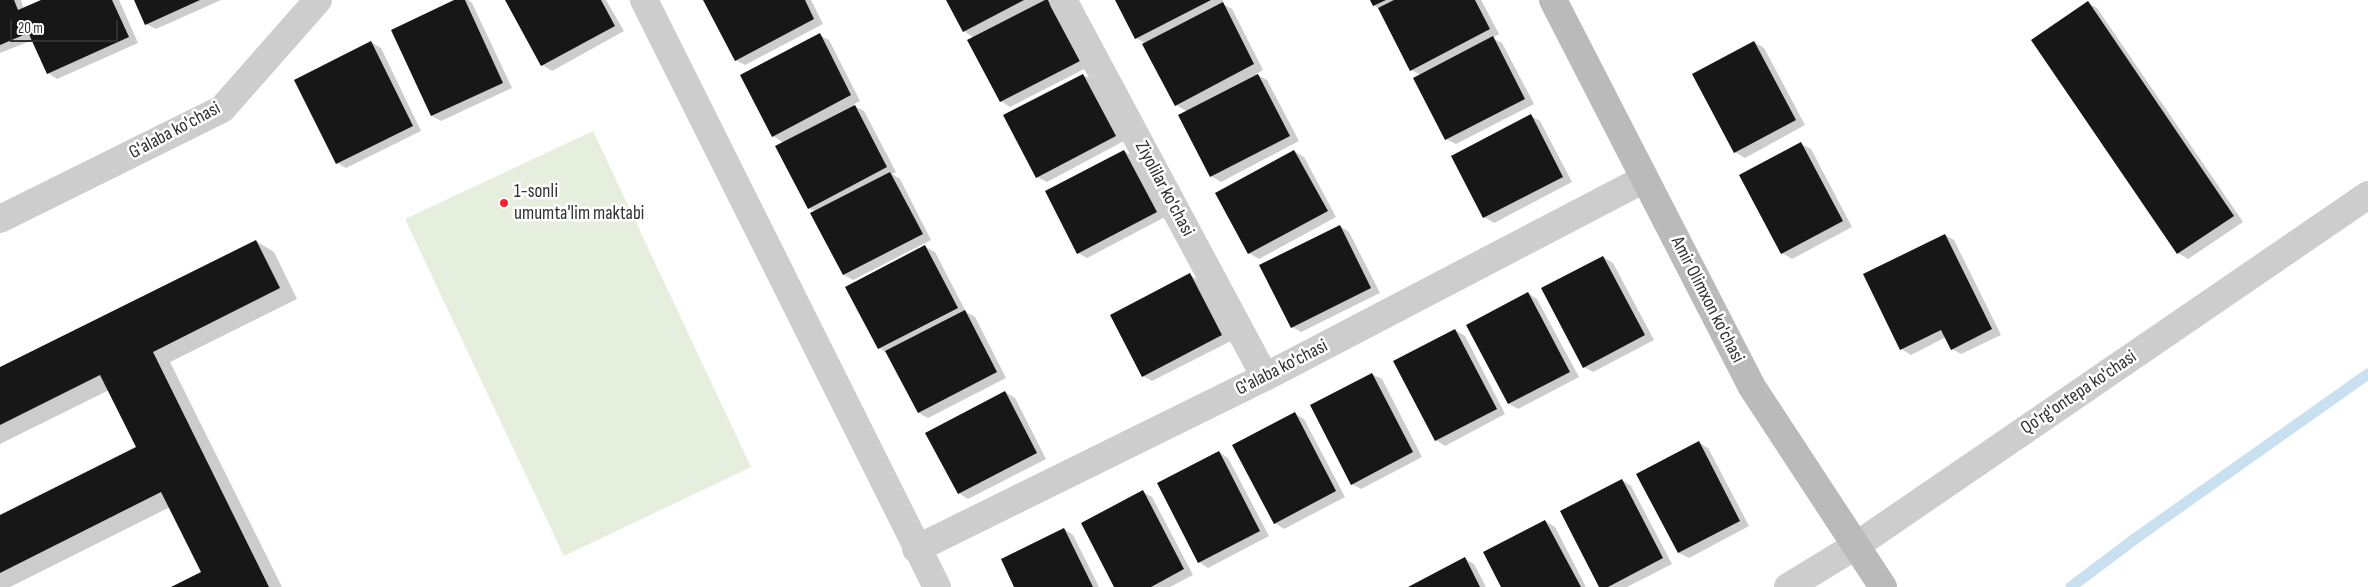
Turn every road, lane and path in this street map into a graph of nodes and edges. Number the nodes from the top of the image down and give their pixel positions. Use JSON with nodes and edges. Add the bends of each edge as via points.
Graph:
{"nodes":[{"id":1,"x":318,"y":0,"type":"edge"},
{"id":2,"x":644,"y":0,"type":"edge"},
{"id":3,"x":1063,"y":0,"type":"edge"},
{"id":4,"x":1553,"y":0,"type":"edge"},
{"id":5,"x":1644,"y":179,"type":"junction"},
{"id":6,"x":2368,"y":195,"type":"edge"},
{"id":7,"x":0,"y":219,"type":"edge"},
{"id":8,"x":1265,"y":377,"type":"junction"},
{"id":9,"x":1857,"y":546,"type":"junction"},
{"id":10,"x":916,"y":549,"type":"junction"},
{"id":11,"x":936,"y":587,"type":"edge"},
{"id":12,"x":1788,"y":587,"type":"edge"},
{"id":13,"x":1883,"y":587,"type":"edge"}],
"edges":[{"from":1,"to":7,"type":"street","name":"G'alaba ko'chasi","via":[[222,109]]},
{"from":2,"to":10,"type":"street"},
{"from":3,"to":8,"type":"street","name":"Ziyolilar ko'chasi"},
{"from":4,"to":5,"type":"street","name":"Amir Olimxon ko'chasi"},
{"from":5,"to":8,"type":"street","name":"G'alaba ko'chasi"},
{"from":5,"to":9,"type":"street","name":"Amir Olimxon ko'chasi","via":[[1752,387]]},
{"from":6,"to":9,"type":"street","name":"Qo'rg'ontepa ko'chasi"},
{"from":8,"to":10,"type":"street","name":"G'alaba ko'chasi"},
{"from":9,"to":12,"type":"street","name":"Qo'rg'ontepa ko'chasi"},
{"from":9,"to":13,"type":"street","name":"Amir Olimxon ko'chasi"},
{"from":10,"to":11,"type":"street"}]}
